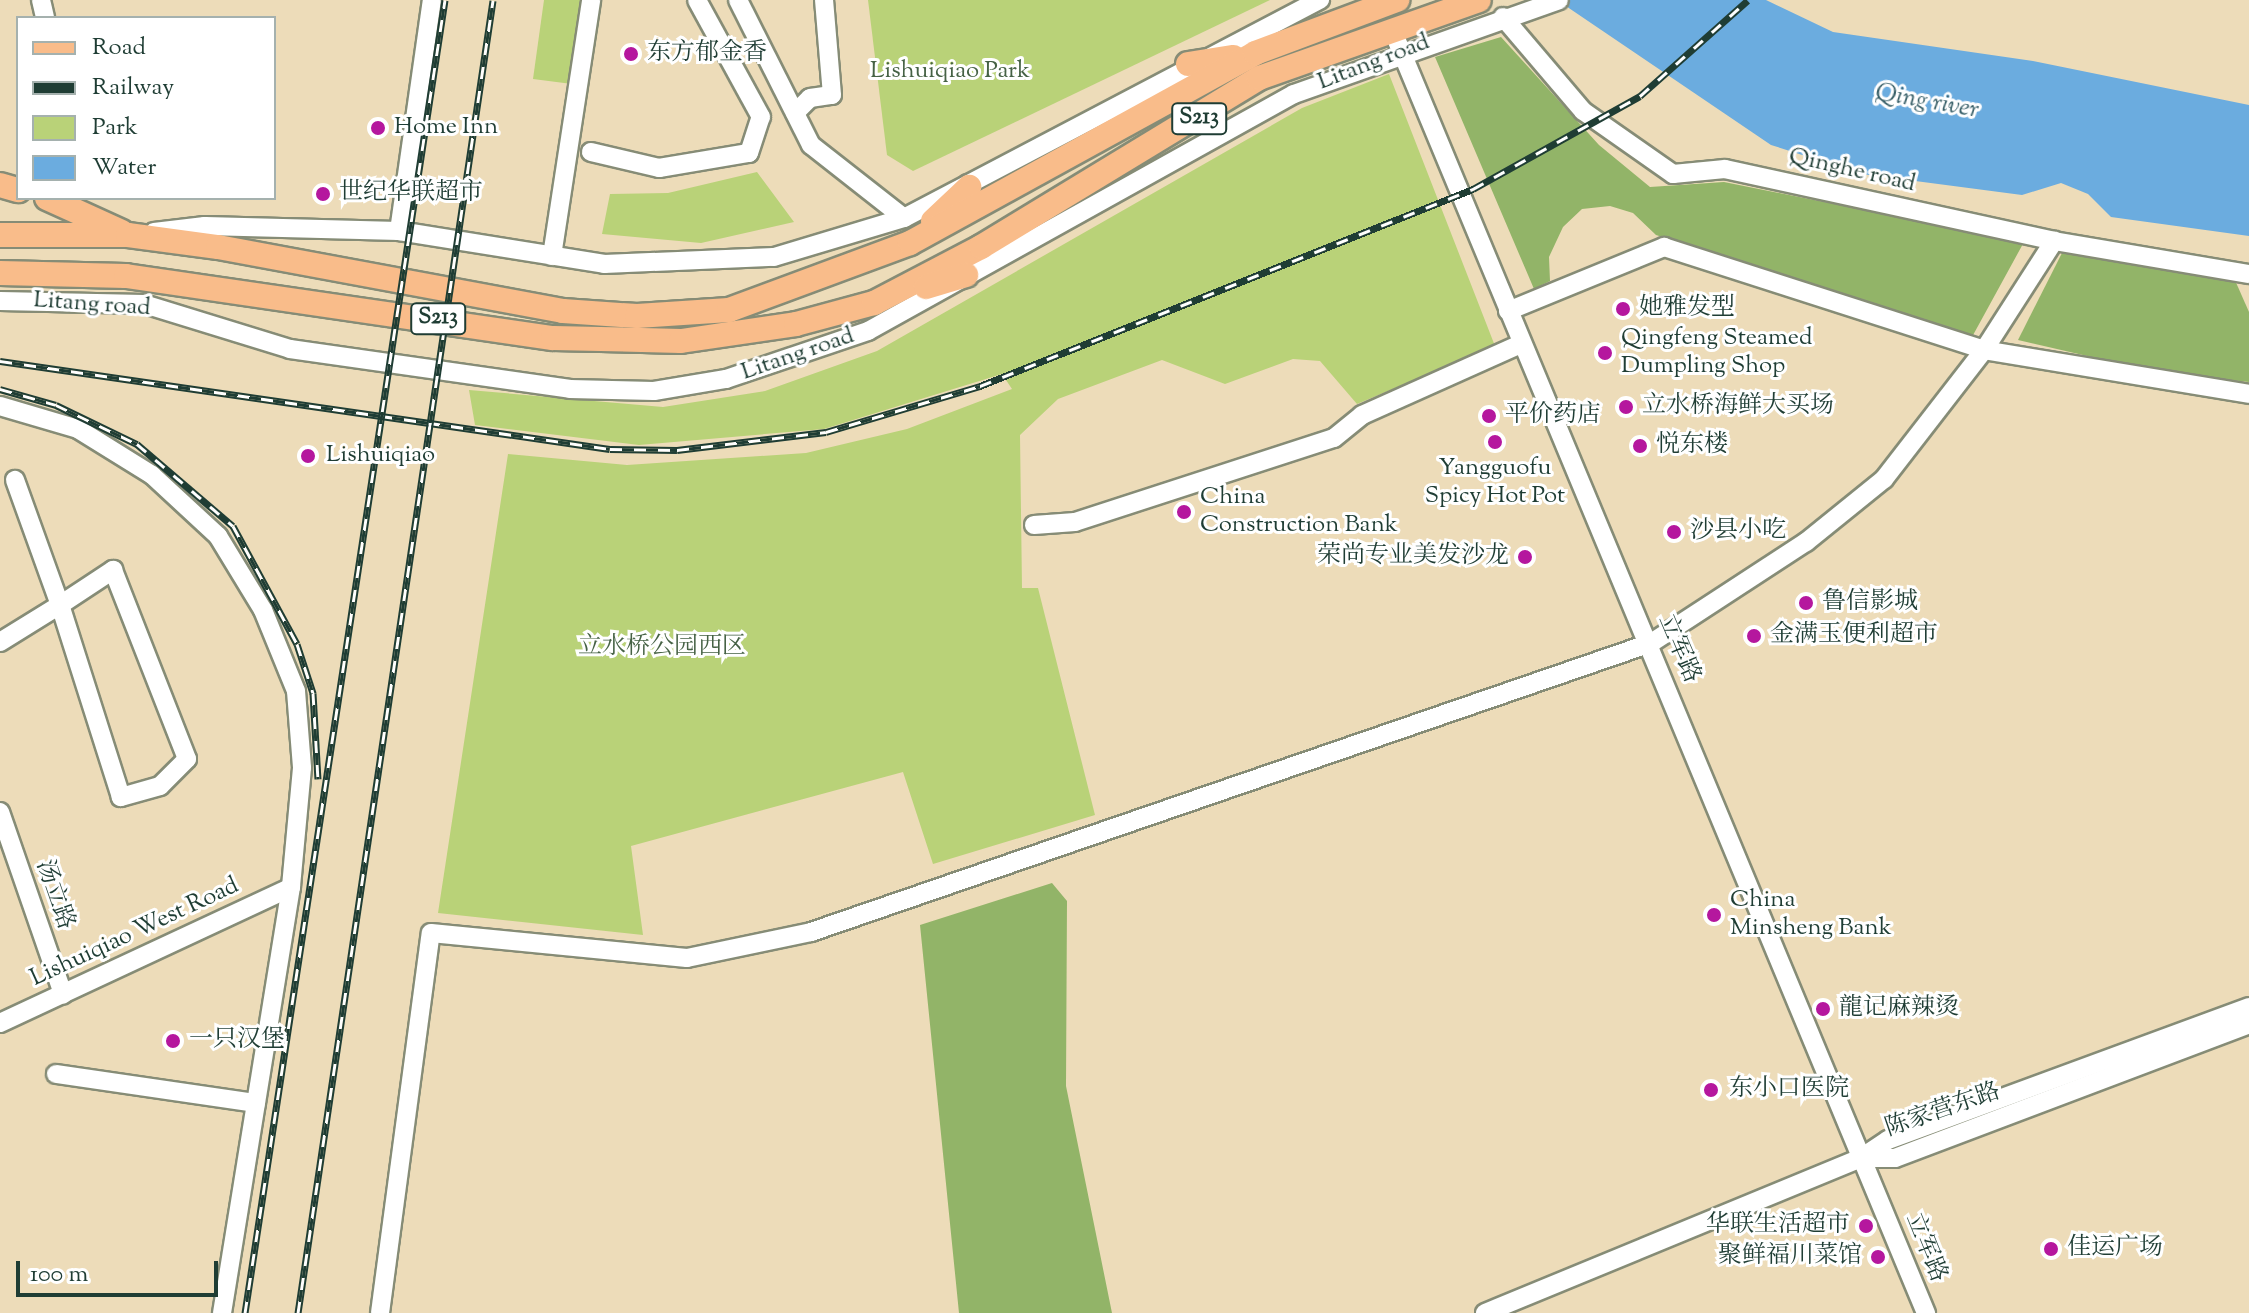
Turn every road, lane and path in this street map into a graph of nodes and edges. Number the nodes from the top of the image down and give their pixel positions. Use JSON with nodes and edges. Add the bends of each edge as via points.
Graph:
{"nodes":[{"id":1,"x":432,"y":0,"type":"edge"},
{"id":2,"x":591,"y":0,"type":"edge"},
{"id":3,"x":697,"y":0,"type":"edge"},
{"id":4,"x":738,"y":0,"type":"edge"},
{"id":5,"x":824,"y":0,"type":"edge"},
{"id":6,"x":1320,"y":0,"type":"edge"},
{"id":7,"x":1479,"y":0,"type":"edge"},
{"id":8,"x":1559,"y":0,"type":"edge"},
{"id":9,"x":1391,"y":2,"type":"edge"},
{"id":10,"x":1503,"y":17,"type":"junction"},
{"id":11,"x":1396,"y":40,"type":"junction"},
{"id":12,"x":1255,"y":53,"type":"junction"},
{"id":13,"x":1188,"y":64,"type":"junction"},
{"id":14,"x":795,"y":113,"type":"junction"},
{"id":15,"x":1188,"y":125,"type":"junction"},
{"id":16,"x":591,"y":152,"type":"dead end"},
{"id":17,"x":1167,"y":161,"type":"junction"},
{"id":18,"x":969,"y":187,"type":"junction"},
{"id":19,"x":75,"y":202,"type":"edge"},
{"id":20,"x":904,"y":218,"type":"junction"},
{"id":21,"x":399,"y":231,"type":"junction"},
{"id":22,"x":0,"y":235,"type":"edge"},
{"id":23,"x":128,"y":235,"type":"junction"},
{"id":24,"x":2054,"y":241,"type":"junction"},
{"id":25,"x":910,"y":243,"type":"junction"},
{"id":26,"x":552,"y":256,"type":"junction"},
{"id":27,"x":0,"y":273,"type":"edge"},
{"id":28,"x":966,"y":275,"type":"junction"},
{"id":29,"x":2248,"y":275,"type":"edge"},
{"id":30,"x":0,"y":301,"type":"edge"},
{"id":31,"x":874,"y":303,"type":"junction"},
{"id":32,"x":1508,"y":311,"type":"junction"},
{"id":33,"x":1521,"y":344,"type":"junction"},
{"id":34,"x":1984,"y":350,"type":"junction"},
{"id":35,"x":2249,"y":394,"type":"edge"},
{"id":36,"x":0,"y":406,"type":"edge"},
{"id":37,"x":15,"y":480,"type":"dead end"},
{"id":38,"x":1034,"y":525,"type":"dead end"},
{"id":39,"x":60,"y":605,"type":"junction"},
{"id":40,"x":0,"y":642,"type":"edge"},
{"id":41,"x":1651,"y":643,"type":"junction"},
{"id":42,"x":0,"y":812,"type":"edge"},
{"id":43,"x":291,"y":887,"type":"junction"},
{"id":44,"x":63,"y":994,"type":"junction"},
{"id":45,"x":2249,"y":1007,"type":"edge"},
{"id":46,"x":0,"y":1023,"type":"edge"},
{"id":47,"x":2249,"y":1024,"type":"edge"},
{"id":48,"x":56,"y":1074,"type":"dead end"},
{"id":49,"x":256,"y":1103,"type":"junction"},
{"id":50,"x":1861,"y":1158,"type":"junction"},
{"id":51,"x":222,"y":1313,"type":"edge"},
{"id":52,"x":380,"y":1313,"type":"edge"},
{"id":53,"x":1485,"y":1313,"type":"edge"},
{"id":54,"x":1926,"y":1313,"type":"edge"}],
"edges":[{"from":1,"to":21,"type":"street"},
{"from":2,"to":26,"type":"street"},
{"from":3,"to":16,"type":"street","via":[[761,117],[749,153],[659,168]]},
{"from":4,"to":14,"type":"street"},
{"from":5,"to":14,"type":"street","via":[[832,95],[810,98]]},
{"from":6,"to":13,"type":"street","number":"S213"},
{"from":7,"to":11,"type":"main road","name":"Litang road","number":"S213"},
{"from":8,"to":10,"type":"street","name":"Litang road","number":"S213"},
{"from":9,"to":11,"type":"street","name":"立军路"},
{"from":9,"to":12,"type":"main road","number":"S213"},
{"from":10,"to":11,"type":"street","name":"Litang road","number":"S213"},
{"from":10,"to":24,"type":"street","name":"Qinghe road","via":[[1583,111],[1673,174],[1737,171]]},
{"from":11,"to":15,"type":"main road","name":"Litang road","number":"S213","via":[[1268,74]]},
{"from":11,"to":17,"type":"street","name":"Litang road","number":"S213"},
{"from":11,"to":32,"type":"street","name":"立军路"},
{"from":12,"to":13,"type":"main road"},
{"from":12,"to":25,"type":"main road","number":"S213"},
{"from":13,"to":18,"type":"street","number":"S213"},
{"from":14,"to":20,"type":"street","via":[[811,145]]},
{"from":15,"to":17,"type":"main road"},
{"from":15,"to":31,"type":"main road","name":"Litang road","number":"S213"},
{"from":17,"to":28,"type":"street","name":"Litang road","number":"S213"},
{"from":18,"to":20,"type":"street","number":"S213"},
{"from":18,"to":25,"type":"main road"},
{"from":19,"to":23,"type":"main road"},
{"from":20,"to":26,"type":"street","number":"S213","via":[[801,250],[718,264],[604,264]]},
{"from":21,"to":23,"type":"street","number":"S213","via":[[205,226]]},
{"from":21,"to":26,"type":"street","number":"S213"},
{"from":22,"to":23,"type":"main road","number":"S213"},
{"from":23,"to":25,"type":"main road","number":"S213","via":[[563,311],[637,316],[729,310]]},
{"from":24,"to":29,"type":"street","name":"Qinghe road"},
{"from":24,"to":34,"type":"street"},
{"from":27,"to":31,"type":"main road","name":"Litang road","number":"S213","via":[[126,276],[553,338],[724,337]]},
{"from":28,"to":30,"type":"street","name":"Litang road","number":"S213","via":[[868,331],[796,360],[654,391],[570,389],[290,349],[144,304]]},
{"from":28,"to":31,"type":"main road"},
{"from":32,"to":33,"type":"street","name":"立军路"},
{"from":32,"to":34,"type":"street","via":[[1664,247]]},
{"from":33,"to":38,"type":"street","via":[[1362,415],[1334,438],[1075,522]]},
{"from":33,"to":41,"type":"street","name":"立军路"},
{"from":34,"to":35,"type":"street"},
{"from":34,"to":41,"type":"street","via":[[1884,479],[1806,542]]},
{"from":36,"to":43,"type":"street","via":[[78,429],[152,475],[226,548],[263,610],[296,691],[302,768]]},
{"from":37,"to":39,"type":"street"},
{"from":39,"to":39,"type":"street","via":[[113,570],[187,759],[160,786],[121,797]]},
{"from":39,"to":40,"type":"street"},
{"from":41,"to":50,"type":"street","name":"立军路"},
{"from":41,"to":52,"type":"street","via":[[811,932],[687,958],[431,933]]},
{"from":42,"to":44,"type":"street","name":"汤立路"},
{"from":43,"to":44,"type":"street","name":"Lishuiqiao West Road"},
{"from":43,"to":49,"type":"street"},
{"from":44,"to":46,"type":"street","name":"Lishuiqiao West Road"},
{"from":45,"to":50,"type":"street","name":"陈家营东路","via":[[1888,1140]]},
{"from":47,"to":50,"type":"street","name":"陈家营东路","via":[[1895,1158]]},
{"from":48,"to":49,"type":"street"},
{"from":49,"to":51,"type":"street"},
{"from":50,"to":53,"type":"street"},
{"from":50,"to":54,"type":"street","name":"立军路"}]}
